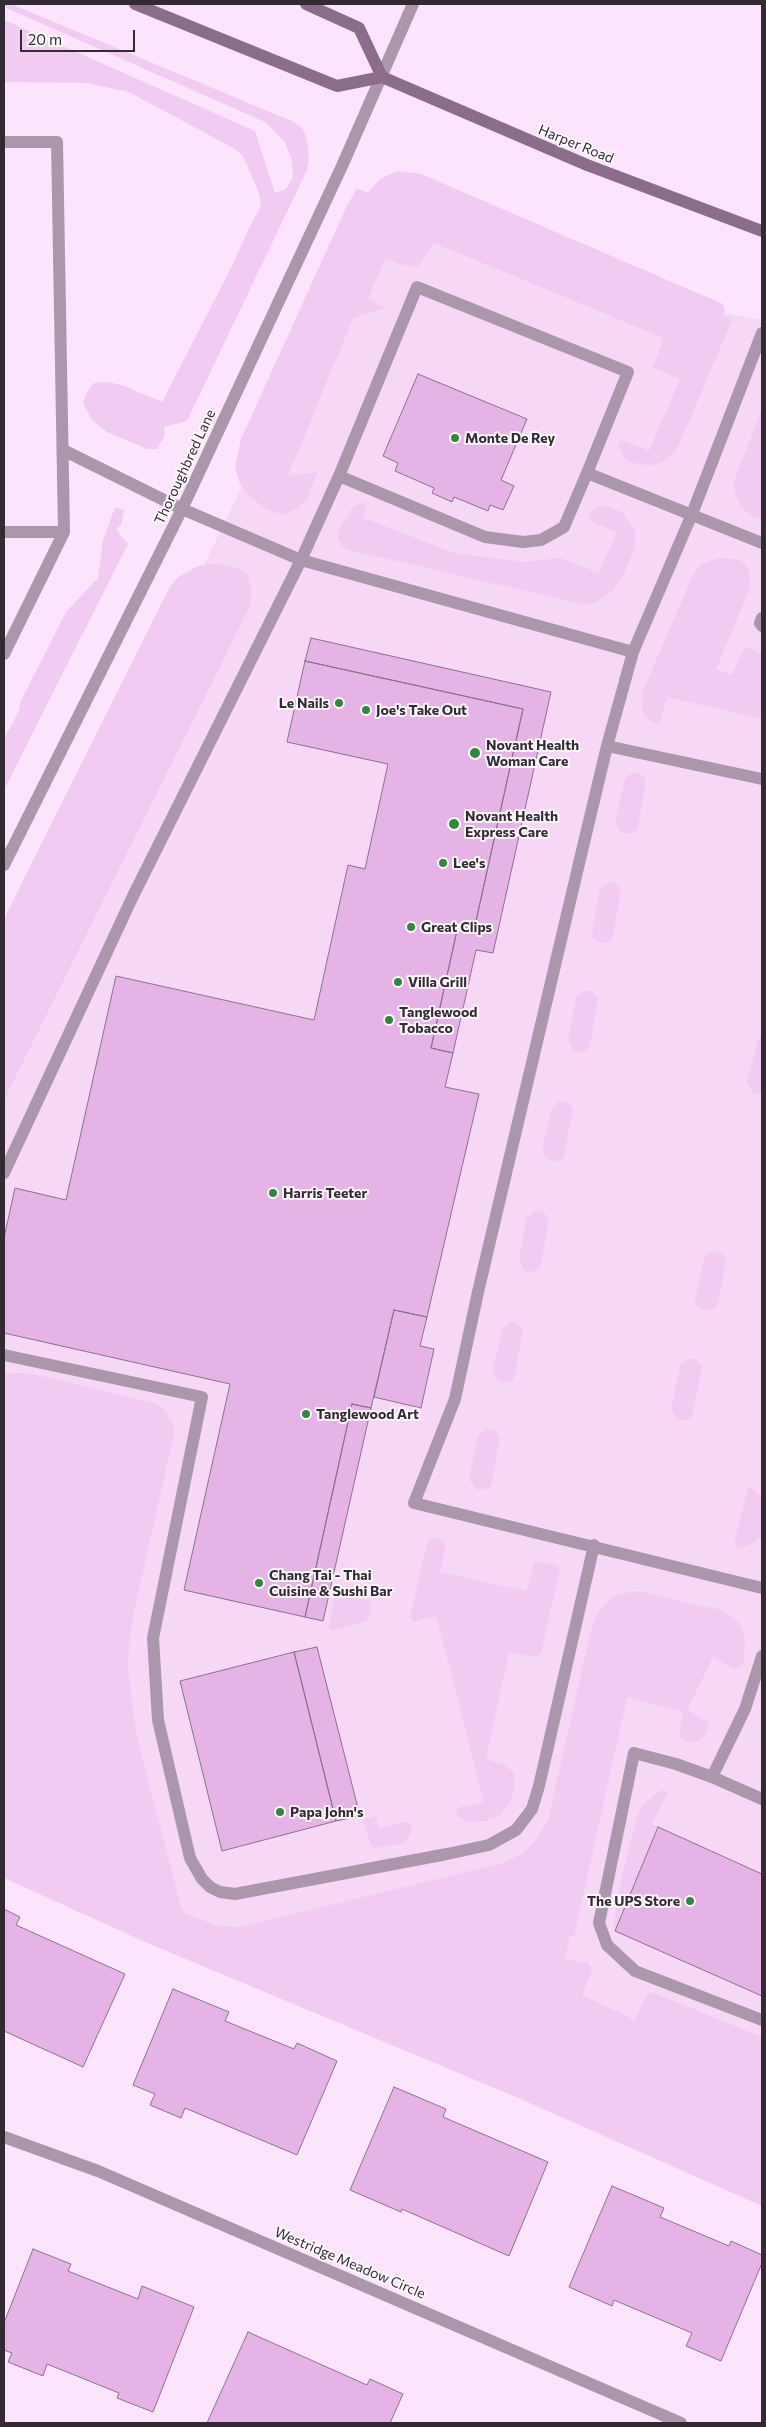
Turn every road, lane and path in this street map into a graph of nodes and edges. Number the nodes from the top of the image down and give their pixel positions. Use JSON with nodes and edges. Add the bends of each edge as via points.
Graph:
{"nodes":[{"id":1,"x":136,"y":4,"type":"edge"},
{"id":2,"x":306,"y":4,"type":"edge"},
{"id":3,"x":413,"y":4,"type":"edge"},
{"id":4,"x":382,"y":77,"type":"junction"},
{"id":5,"x":4,"y":142,"type":"edge"},
{"id":6,"x":762,"y":231,"type":"edge"},
{"id":7,"x":762,"y":333,"type":"edge"},
{"id":8,"x":63,"y":450,"type":"junction"},
{"id":9,"x":587,"y":474,"type":"junction"},
{"id":10,"x":339,"y":476,"type":"junction"},
{"id":11,"x":182,"y":509,"type":"junction"},
{"id":12,"x":692,"y":514,"type":"junction"},
{"id":13,"x":4,"y":532,"type":"edge"},
{"id":14,"x":64,"y":532,"type":"junction"},
{"id":15,"x":762,"y":543,"type":"edge"},
{"id":16,"x":302,"y":560,"type":"junction"},
{"id":17,"x":762,"y":618,"type":"edge"},
{"id":18,"x":762,"y":626,"type":"edge"},
{"id":19,"x":633,"y":652,"type":"junction"},
{"id":20,"x":4,"y":654,"type":"edge"},
{"id":21,"x":607,"y":746,"type":"junction"},
{"id":22,"x":762,"y":780,"type":"edge"},
{"id":23,"x":4,"y":862,"type":"edge"},
{"id":24,"x":4,"y":1173,"type":"edge"},
{"id":25,"x":4,"y":1355,"type":"edge"},
{"id":26,"x":594,"y":1545,"type":"junction"},
{"id":27,"x":762,"y":1588,"type":"edge"},
{"id":28,"x":762,"y":1656,"type":"edge"},
{"id":29,"x":712,"y":1777,"type":"junction"},
{"id":30,"x":762,"y":1800,"type":"edge"},
{"id":31,"x":762,"y":2020,"type":"edge"},
{"id":32,"x":4,"y":2138,"type":"edge"},
{"id":33,"x":681,"y":2423,"type":"edge"}],
"edges":[{"from":1,"to":4,"type":"main road","via":[[337,86]]},
{"from":2,"to":4,"type":"main road","via":[[359,28]]},
{"from":3,"to":4,"type":"street","name":"Thoroughbred Lane"},
{"from":4,"to":6,"type":"main road","name":"Harper Road","via":[[587,165]]},
{"from":4,"to":11,"type":"street","name":"Thoroughbred Lane"},
{"from":5,"to":8,"type":"street","via":[[57,142]]},
{"from":7,"to":12,"type":"street"},
{"from":8,"to":11,"type":"street"},
{"from":8,"to":14,"type":"street"},
{"from":9,"to":10,"type":"street","via":[[564,527],[541,540],[523,542],[485,537]]},
{"from":9,"to":10,"type":"street","via":[[628,372],[417,287]]},
{"from":9,"to":12,"type":"street"},
{"from":10,"to":16,"type":"street"},
{"from":11,"to":16,"type":"street"},
{"from":11,"to":23,"type":"street","name":"Thoroughbred Lane"},
{"from":12,"to":15,"type":"street"},
{"from":12,"to":19,"type":"street"},
{"from":13,"to":14,"type":"street"},
{"from":14,"to":20,"type":"street"},
{"from":16,"to":19,"type":"street"},
{"from":16,"to":24,"type":"street","via":[[134,896]]},
{"from":17,"to":18,"type":"street"},
{"from":19,"to":21,"type":"street"},
{"from":21,"to":22,"type":"street"},
{"from":21,"to":26,"type":"street","via":[[455,1399],[414,1503]]},
{"from":25,"to":26,"type":"street","via":[[202,1397],[153,1638],[158,1720],[190,1858],[202,1880],[220,1892],[235,1894],[490,1845],[516,1830],[532,1809],[540,1786]]},
{"from":26,"to":27,"type":"street"},
{"from":28,"to":29,"type":"street","via":[[745,1709]]},
{"from":29,"to":30,"type":"street"},
{"from":29,"to":31,"type":"street","via":[[634,1753],[599,1923],[607,1945],[635,1971]]},
{"from":32,"to":33,"type":"street","name":"Westridge Meadow Circle","via":[[98,2171]]}]}
